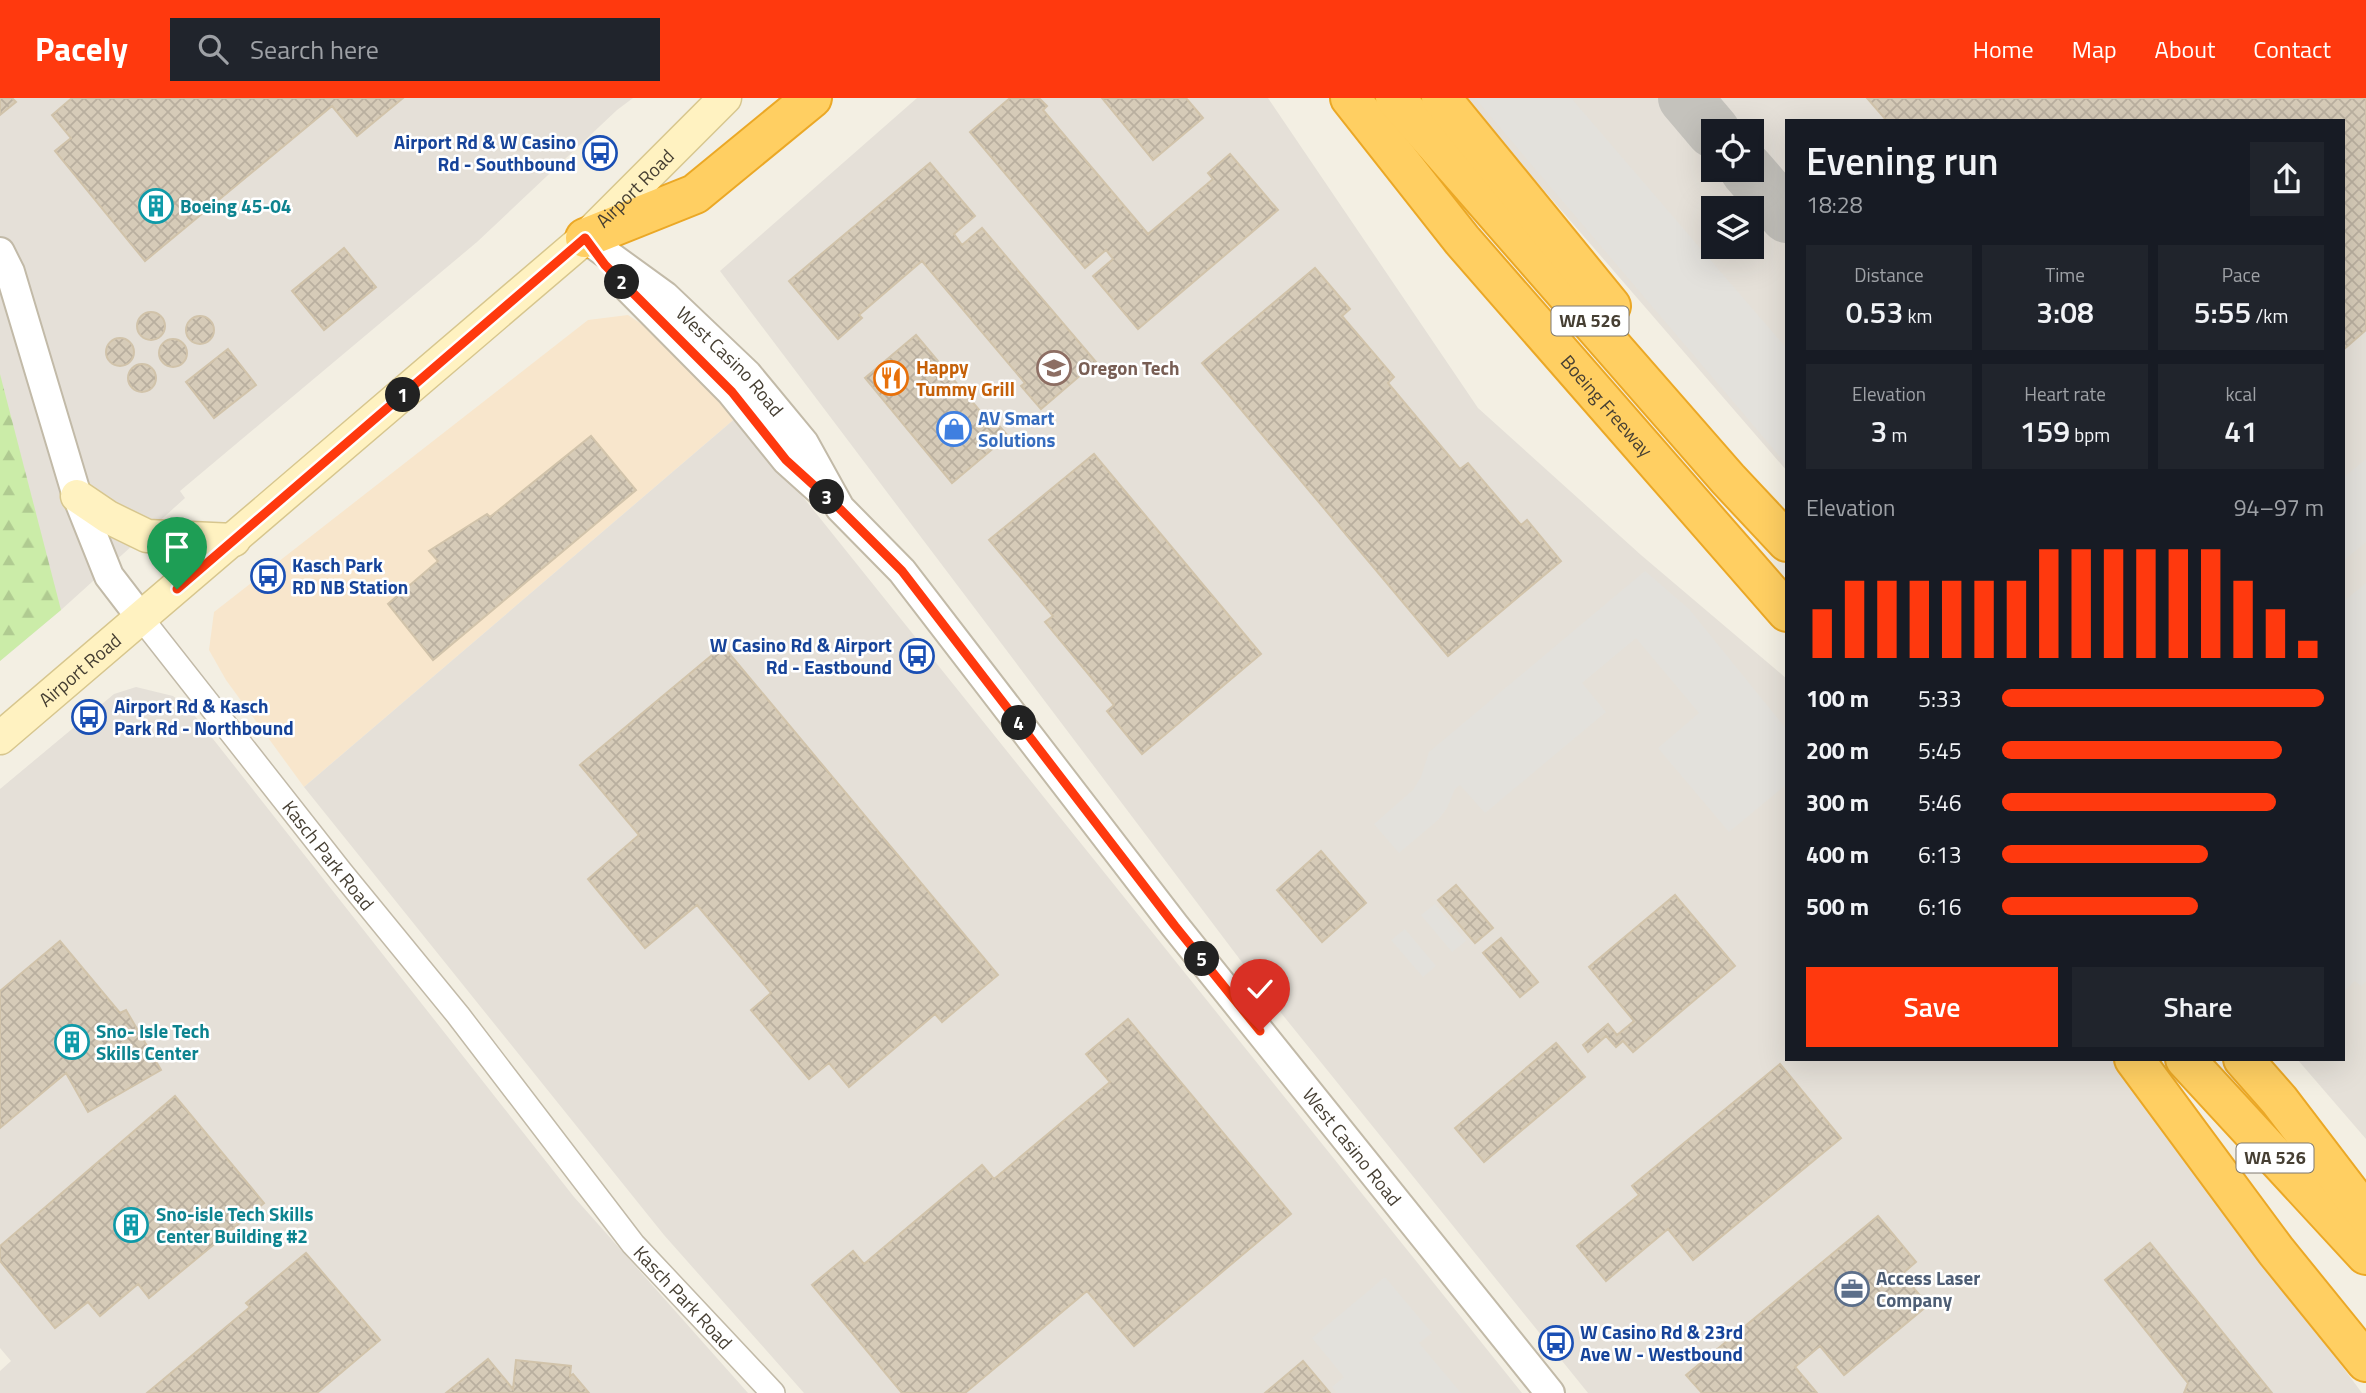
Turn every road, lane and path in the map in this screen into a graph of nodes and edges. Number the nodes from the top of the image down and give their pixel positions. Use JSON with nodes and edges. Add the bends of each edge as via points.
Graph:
{"nodes":[{"id":1,"x":725,"y":98,"type":"edge"},
{"id":2,"x":811,"y":98,"type":"edge"},
{"id":3,"x":1329,"y":98,"type":"edge"},
{"id":4,"x":1350,"y":98,"type":"edge"},
{"id":5,"x":1395,"y":98,"type":"edge"},
{"id":6,"x":1441,"y":98,"type":"edge"},
{"id":7,"x":585,"y":238,"type":"junction"},
{"id":8,"x":1462,"y":240,"type":"junction"},
{"id":9,"x":0,"y":252,"type":"edge"},
{"id":10,"x":0,"y":316,"type":"edge"},
{"id":11,"x":32,"y":342,"type":"junction"},
{"id":12,"x":77,"y":496,"type":"junction"},
{"id":13,"x":1785,"y":520,"type":"edge"},
{"id":14,"x":234,"y":540,"type":"junction"},
{"id":15,"x":1785,"y":540,"type":"edge"},
{"id":16,"x":1785,"y":610,"type":"edge"},
{"id":17,"x":142,"y":619,"type":"junction"},
{"id":18,"x":0,"y":738,"type":"edge"},
{"id":19,"x":2135,"y":1061,"type":"edge"},
{"id":20,"x":2187,"y":1061,"type":"edge"},
{"id":21,"x":2245,"y":1061,"type":"edge"},
{"id":22,"x":2278,"y":1100,"type":"junction"},
{"id":23,"x":2366,"y":1188,"type":"edge"},
{"id":24,"x":2366,"y":1214,"type":"edge"},
{"id":25,"x":2366,"y":1255,"type":"edge"},
{"id":26,"x":2366,"y":1362,"type":"edge"},
{"id":27,"x":773,"y":1393,"type":"edge"},
{"id":28,"x":1550,"y":1393,"type":"edge"}],
"edges":[{"from":1,"to":7,"type":"main road","name":"Airport Road"},
{"from":2,"to":7,"type":"highway","via":[[695,194]]},
{"from":3,"to":8,"type":"highway"},
{"from":4,"to":8,"type":"highway","name":"Boeing Freeway","number":"WA 526"},
{"from":5,"to":15,"type":"highway","number":"WA 526"},
{"from":6,"to":13,"type":"highway"},
{"from":7,"to":14,"type":"main road","name":"Airport Road"},
{"from":7,"to":28,"type":"street","name":"West Casino Road","via":[[605,265],[732,392],[786,460],[902,571],[1175,926]]},
{"from":8,"to":16,"type":"highway","name":"Boeing Freeway","number":"WA 526"},
{"from":9,"to":11,"type":"street","name":"Kasch Park Road"},
{"from":10,"to":11,"type":"street"},
{"from":11,"to":12,"type":"street","name":"Kasch Park Road"},
{"from":12,"to":14,"type":"main road","via":[[147,536]]},
{"from":12,"to":17,"type":"street","name":"Kasch Park Road","via":[[108,576]]},
{"from":14,"to":17,"type":"main road","name":"Airport Road"},
{"from":17,"to":18,"type":"main road","name":"Airport Road"},
{"from":17,"to":27,"type":"street","name":"Kasch Park Road","via":[[458,1015],[633,1244]]},
{"from":19,"to":26,"type":"highway","via":[[2276,1251]]},
{"from":20,"to":25,"type":"highway","number":"WA 526"},
{"from":21,"to":22,"type":"highway","number":"WA 526"},
{"from":22,"to":23,"type":"highway"},
{"from":22,"to":24,"type":"highway","number":"WA 526"}]}
